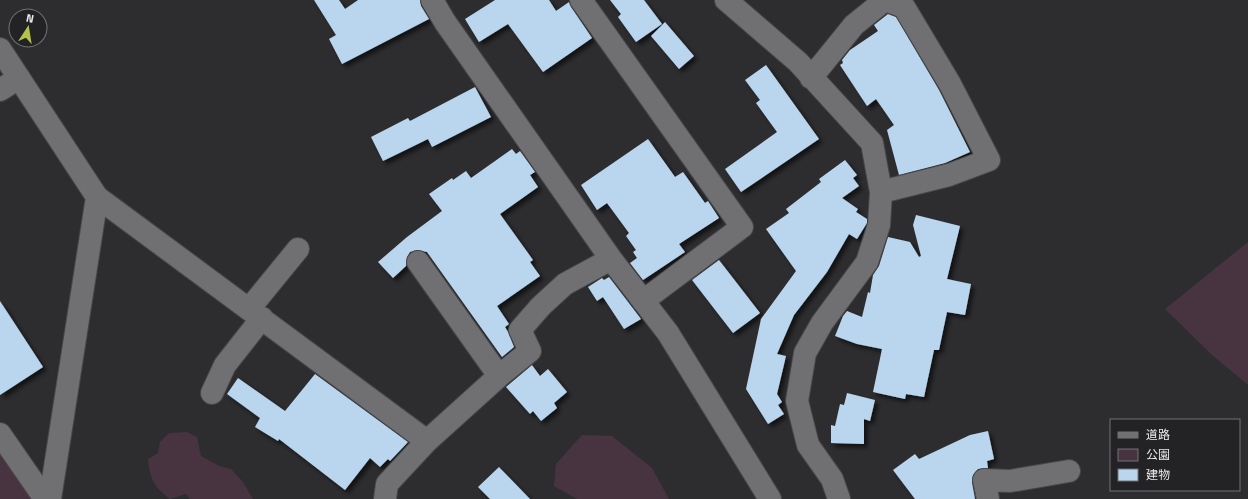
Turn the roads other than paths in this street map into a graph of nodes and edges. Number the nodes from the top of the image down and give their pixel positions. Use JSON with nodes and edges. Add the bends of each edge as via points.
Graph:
{"nodes":[{"id":1,"x":432,"y":0,"type":"edge"},
{"id":2,"x":581,"y":0,"type":"edge"},
{"id":3,"x":726,"y":0,"type":"edge"},
{"id":4,"x":0,"y":49,"type":"edge"},
{"id":5,"x":19,"y":78,"type":"junction"},
{"id":6,"x":811,"y":78,"type":"junction"},
{"id":7,"x":0,"y":90,"type":"edge"},
{"id":8,"x":881,"y":192,"type":"junction"},
{"id":9,"x":97,"y":197,"type":"junction"},
{"id":10,"x":298,"y":249,"type":"dead end"},
{"id":11,"x":611,"y":259,"type":"junction"},
{"id":12,"x":418,"y":262,"type":"dead end"},
{"id":13,"x":643,"y":302,"type":"junction"},
{"id":14,"x":255,"y":314,"type":"junction"},
{"id":15,"x":499,"y":376,"type":"junction"},
{"id":16,"x":212,"y":393,"type":"dead end"},
{"id":17,"x":0,"y":434,"type":"edge"},
{"id":18,"x":427,"y":441,"type":"junction"},
{"id":19,"x":1069,"y":471,"type":"dead end"},
{"id":20,"x":45,"y":499,"type":"edge"},
{"id":21,"x":50,"y":499,"type":"edge"},
{"id":22,"x":385,"y":499,"type":"edge"},
{"id":23,"x":770,"y":499,"type":"edge"},
{"id":24,"x":839,"y":499,"type":"edge"},
{"id":25,"x":988,"y":499,"type":"edge"}],
"edges":[{"from":1,"to":11,"type":"street"},
{"from":2,"to":13,"type":"street","via":[[742,227]]},
{"from":3,"to":6,"type":"street","via":[[798,62]]},
{"from":4,"to":5,"type":"street"},
{"from":5,"to":7,"type":"street"},
{"from":5,"to":9,"type":"street"},
{"from":6,"to":8,"type":"street","via":[[872,143]]},
{"from":6,"to":8,"type":"street","via":[[854,25],[885,0],[904,7],[950,84],[989,160],[949,175]]},
{"from":8,"to":24,"type":"street","via":[[879,225],[867,262],[822,323],[805,353],[797,401],[808,445],[832,479]]},
{"from":9,"to":14,"type":"street"},
{"from":9,"to":21,"type":"street"},
{"from":10,"to":14,"type":"street"},
{"from":11,"to":13,"type":"street"},
{"from":11,"to":15,"type":"street","via":[[565,284],[541,306],[520,330],[530,351]]},
{"from":12,"to":15,"type":"street"},
{"from":13,"to":23,"type":"street","via":[[668,333]]},
{"from":14,"to":16,"type":"street"},
{"from":14,"to":18,"type":"street"},
{"from":15,"to":18,"type":"street"},
{"from":17,"to":20,"type":"street"},
{"from":18,"to":22,"type":"street","via":[[387,484]]},
{"from":19,"to":25,"type":"street","via":[[1010,481],[984,480]]}]}
